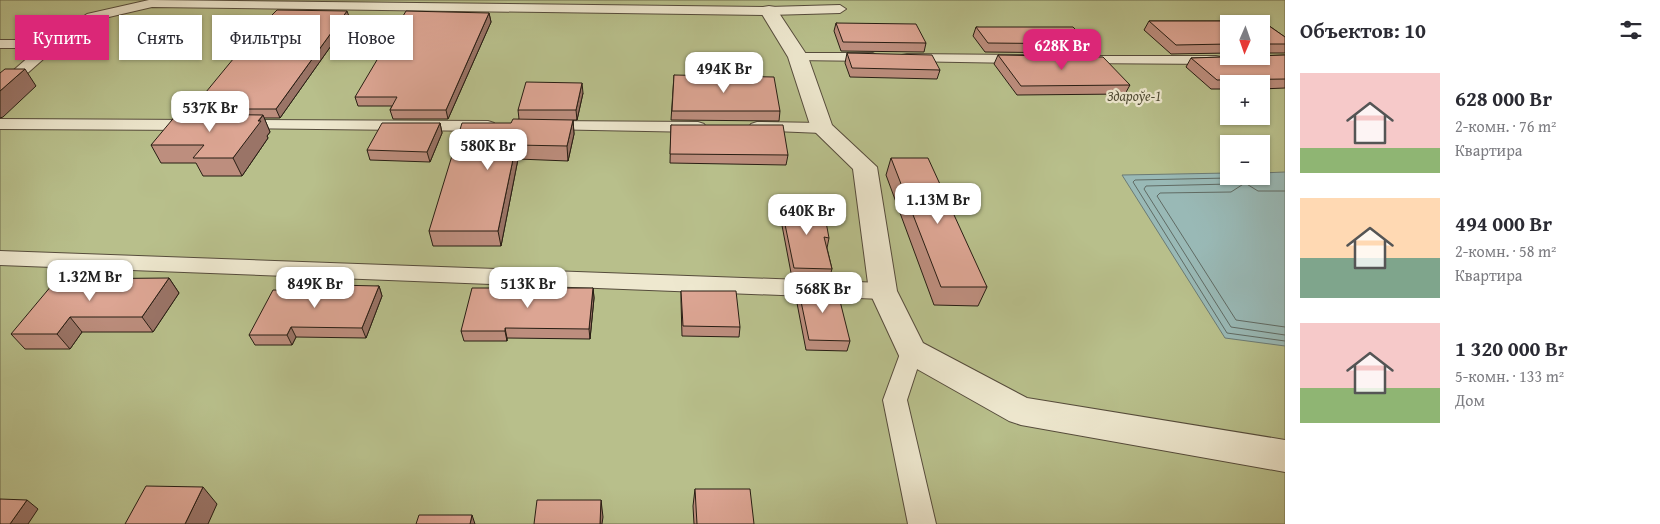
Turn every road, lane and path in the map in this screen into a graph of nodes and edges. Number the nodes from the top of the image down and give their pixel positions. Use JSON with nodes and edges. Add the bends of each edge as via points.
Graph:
{"nodes":[{"id":1,"x":840,"y":9,"type":"dead end"},
{"id":2,"x":769,"y":11,"type":"junction"},
{"id":3,"x":101,"y":15,"type":"edge"},
{"id":4,"x":0,"y":44,"type":"edge"},
{"id":5,"x":15,"y":44,"type":"edge"},
{"id":6,"x":798,"y":56,"type":"junction"},
{"id":7,"x":1034,"y":59,"type":"edge"},
{"id":8,"x":34,"y":60,"type":"edge"},
{"id":9,"x":1064,"y":60,"type":"edge"},
{"id":10,"x":1220,"y":60,"type":"edge"},
{"id":11,"x":0,"y":90,"type":"edge"},
{"id":12,"x":0,"y":124,"type":"edge"},
{"id":13,"x":208,"y":125,"type":"edge"},
{"id":14,"x":228,"y":125,"type":"edge"},
{"id":15,"x":505,"y":126,"type":"edge"},
{"id":16,"x":535,"y":126,"type":"edge"},
{"id":17,"x":713,"y":127,"type":"edge"},
{"id":18,"x":743,"y":127,"type":"edge"},
{"id":19,"x":822,"y":128,"type":"junction"},
{"id":20,"x":0,"y":258,"type":"edge"},
{"id":21,"x":883,"y":291,"type":"junction"},
{"id":22,"x":912,"y":351,"type":"junction"},
{"id":23,"x":1285,"y":456,"type":"edge"},
{"id":24,"x":922,"y":524,"type":"edge"}],
"edges":[{"from":1,"to":2,"type":"lane"},
{"from":2,"to":3,"type":"lane","via":[[152,3]]},
{"from":2,"to":6,"type":"street"},
{"from":4,"to":5,"type":"lane"},
{"from":6,"to":7,"type":"lane"},
{"from":6,"to":19,"type":"street"},
{"from":8,"to":11,"type":"lane"},
{"from":9,"to":10,"type":"lane"},
{"from":12,"to":13,"type":"lane"},
{"from":14,"to":15,"type":"lane"},
{"from":16,"to":17,"type":"lane"},
{"from":18,"to":19,"type":"lane"},
{"from":19,"to":21,"type":"street","via":[[865,167]]},
{"from":20,"to":21,"type":"lane"},
{"from":21,"to":22,"type":"street"},
{"from":22,"to":23,"type":"street","via":[[1020,411]]},
{"from":22,"to":24,"type":"lane","via":[[895,400]]}]}
